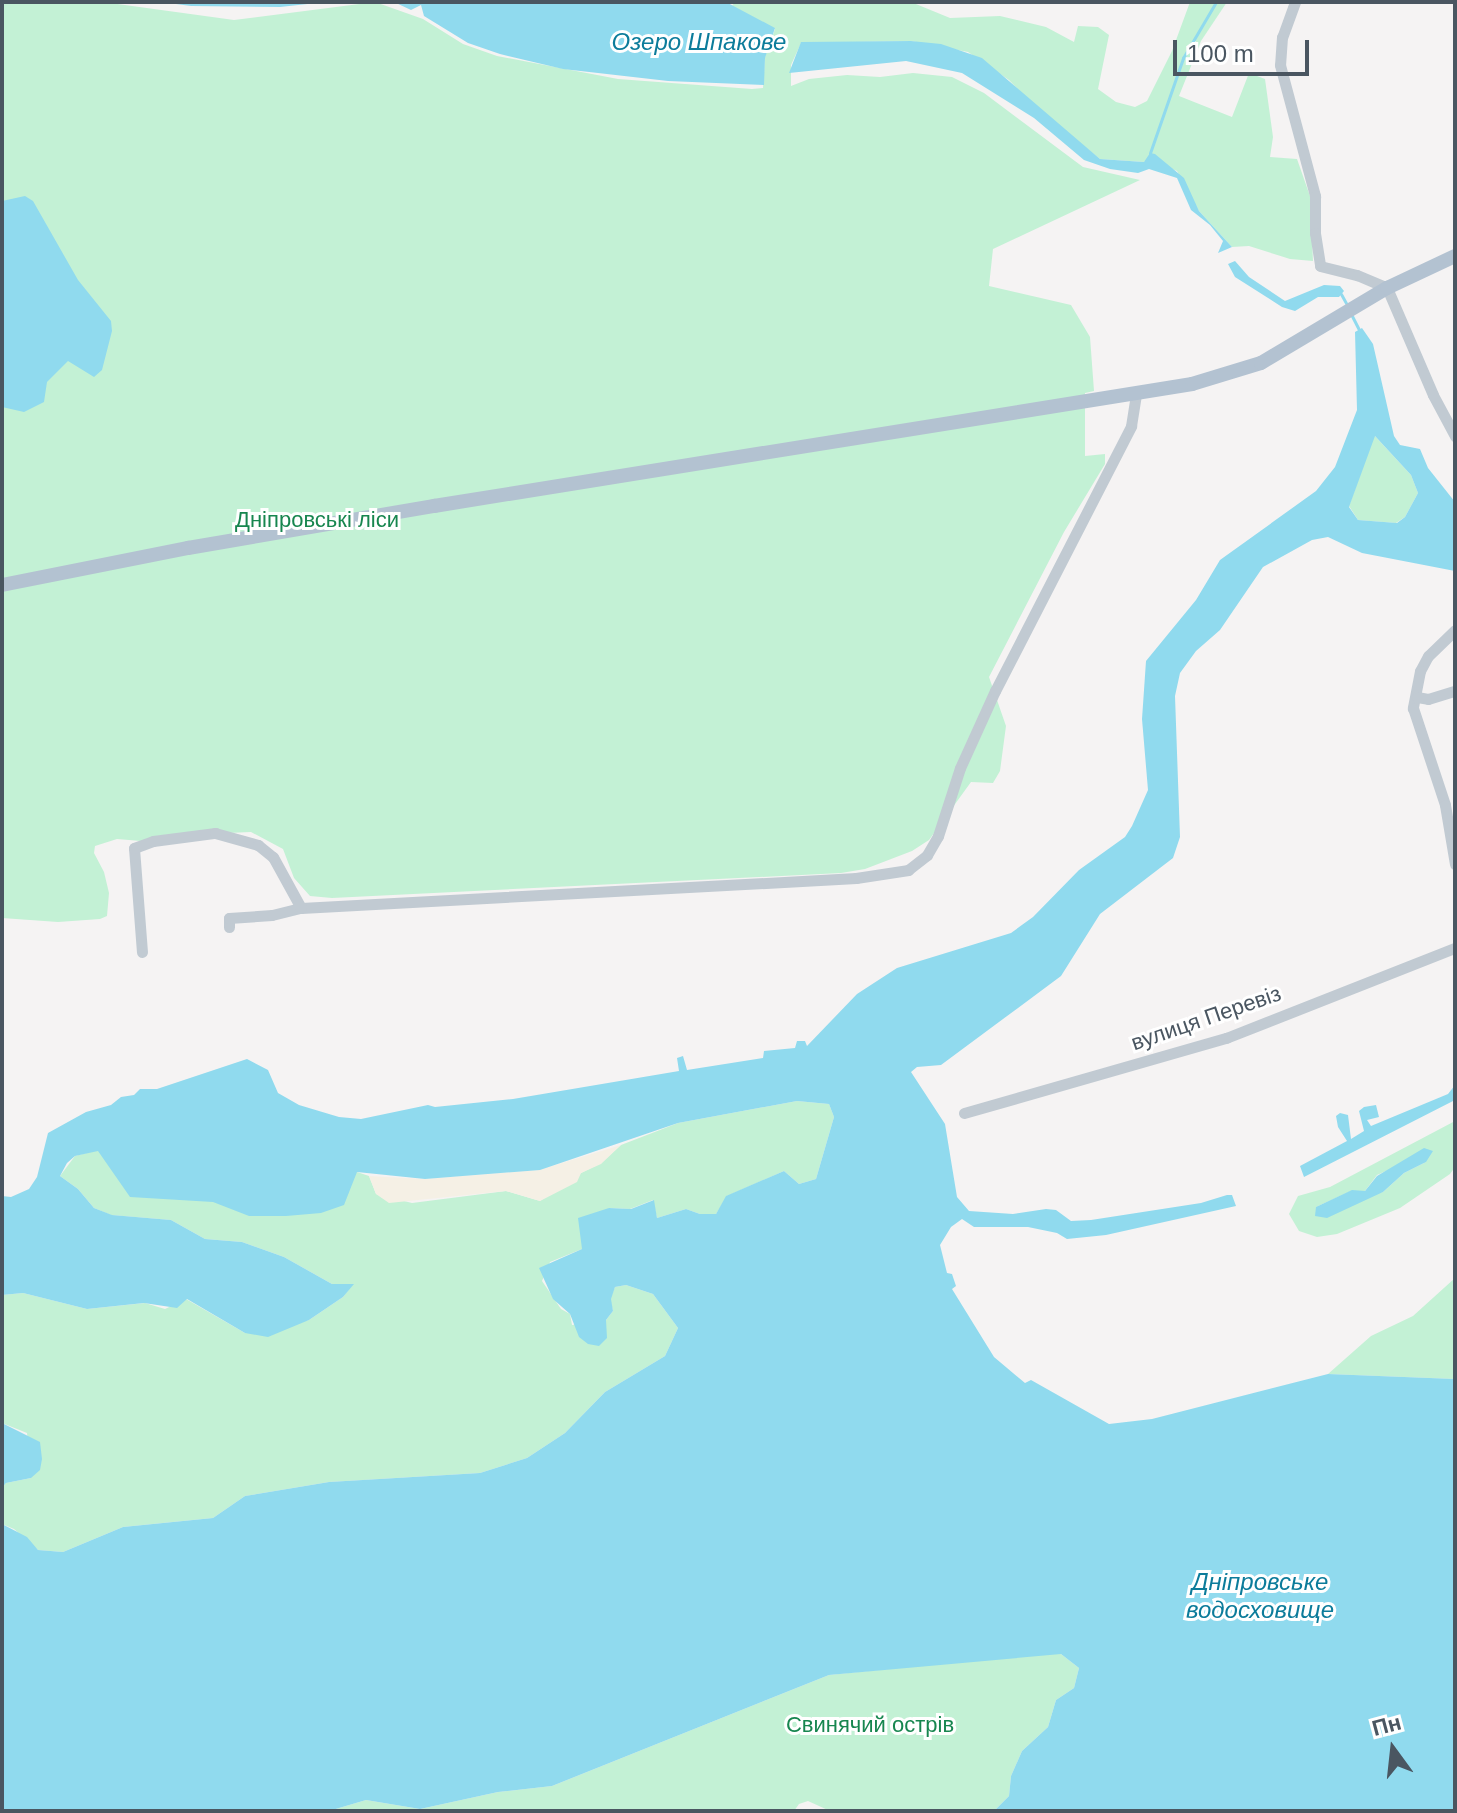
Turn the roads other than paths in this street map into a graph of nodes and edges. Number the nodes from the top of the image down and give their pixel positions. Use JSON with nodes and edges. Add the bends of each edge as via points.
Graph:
{"nodes":[{"id":1,"x":1295,"y":2,"type":"edge"},
{"id":2,"x":1455,"y":256,"type":"edge"},
{"id":3,"x":1387,"y":288,"type":"junction"},
{"id":4,"x":1136,"y":394,"type":"junction"},
{"id":5,"x":1455,"y":436,"type":"edge"},
{"id":6,"x":2,"y":585,"type":"edge"},
{"id":7,"x":1455,"y":630,"type":"edge"},
{"id":8,"x":1455,"y":691,"type":"edge"},
{"id":9,"x":1417,"y":697,"type":"junction"},
{"id":10,"x":1455,"y":864,"type":"edge"},
{"id":11,"x":301,"y":908,"type":"junction"},
{"id":12,"x":229,"y":927,"type":"dead end"},
{"id":13,"x":1455,"y":948,"type":"edge"},
{"id":14,"x":142,"y":952,"type":"dead end"},
{"id":15,"x":964,"y":1113,"type":"dead end"}],
"edges":[{"from":1,"to":3,"type":"street","via":[[1282,37],[1280,65],[1315,196],[1320,266]]},
{"from":2,"to":3,"type":"main road"},
{"from":3,"to":4,"type":"main road","via":[[1291,348],[1237,372]]},
{"from":3,"to":5,"type":"street"},
{"from":4,"to":6,"type":"main road","via":[[389,514]]},
{"from":4,"to":11,"type":"street","via":[[1131,426],[995,691],[960,768],[938,836],[927,855],[908,870],[856,878]]},
{"from":7,"to":9,"type":"street","via":[[1428,656]]},
{"from":8,"to":9,"type":"street"},
{"from":9,"to":10,"type":"street","via":[[1413,708],[1445,805]]},
{"from":11,"to":12,"type":"street","via":[[229,918]]},
{"from":11,"to":14,"type":"street","via":[[278,864],[258,845],[215,833],[153,841],[134,848]]},
{"from":13,"to":15,"type":"street","name":"вулиця Перевіз","via":[[1226,1038]]}]}
